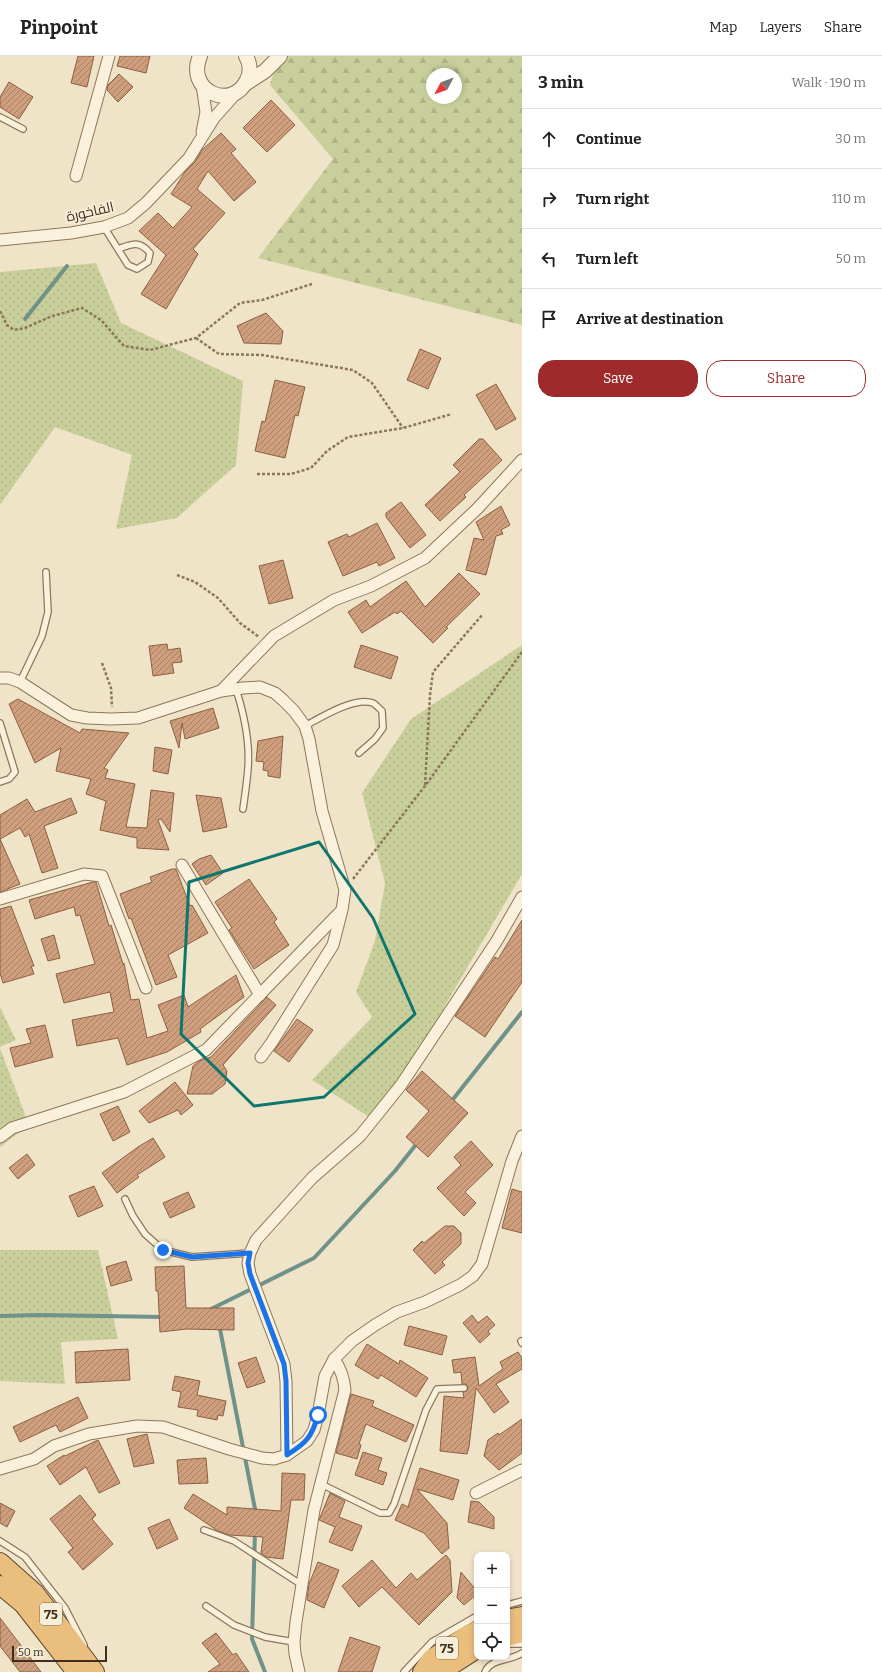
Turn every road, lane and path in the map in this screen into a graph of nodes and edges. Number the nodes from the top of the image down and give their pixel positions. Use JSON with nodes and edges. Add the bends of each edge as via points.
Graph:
{"nodes":[{"id":1,"x":109,"y":56,"type":"edge"},
{"id":2,"x":246,"y":56,"type":"edge"},
{"id":3,"x":280,"y":56,"type":"edge"},
{"id":4,"x":197,"y":59,"type":"edge"},
{"id":5,"x":202,"y":85,"type":"junction"},
{"id":6,"x":242,"y":88,"type":"junction"},
{"id":7,"x":0,"y":117,"type":"edge"},
{"id":8,"x":23,"y":129,"type":"dead end"},
{"id":9,"x":199,"y":140,"type":"junction"},
{"id":10,"x":76,"y":176,"type":"dead end"},
{"id":11,"x":104,"y":227,"type":"junction"},
{"id":12,"x":0,"y":240,"type":"edge"},
{"id":13,"x":118,"y":249,"type":"junction"},
{"id":14,"x":312,"y":284,"type":"dead end"},
{"id":15,"x":0,"y":311,"type":"edge"},
{"id":16,"x":196,"y":338,"type":"junction"},
{"id":17,"x":452,"y":414,"type":"dead end"},
{"id":18,"x":403,"y":428,"type":"junction"},
{"id":19,"x":522,"y":460,"type":"edge"},
{"id":20,"x":257,"y":474,"type":"dead end"},
{"id":21,"x":46,"y":572,"type":"dead end"},
{"id":22,"x":177,"y":575,"type":"dead end"},
{"id":23,"x":483,"y":614,"type":"dead end"},
{"id":24,"x":267,"y":643,"type":"junction"},
{"id":25,"x":522,"y":652,"type":"edge"},
{"id":26,"x":102,"y":664,"type":"dead end"},
{"id":27,"x":0,"y":678,"type":"edge"},
{"id":28,"x":20,"y":682,"type":"junction"},
{"id":29,"x":236,"y":689,"type":"junction"},
{"id":30,"x":221,"y":691,"type":"junction"},
{"id":31,"x":111,"y":719,"type":"junction"},
{"id":32,"x":0,"y":723,"type":"edge"},
{"id":33,"x":305,"y":726,"type":"junction"},
{"id":34,"x":359,"y":753,"type":"dead end"},
{"id":35,"x":0,"y":782,"type":"edge"},
{"id":36,"x":425,"y":786,"type":"junction"},
{"id":37,"x":243,"y":808,"type":"dead end"},
{"id":38,"x":182,"y":865,"type":"dead end"},
{"id":39,"x":345,"y":890,"type":"junction"},
{"id":40,"x":522,"y":897,"type":"edge"},
{"id":41,"x":0,"y":899,"type":"edge"},
{"id":42,"x":342,"y":910,"type":"junction"},
{"id":43,"x":146,"y":988,"type":"dead end"},
{"id":44,"x":260,"y":995,"type":"junction"},
{"id":45,"x":261,"y":1057,"type":"dead end"},
{"id":46,"x":522,"y":1136,"type":"edge"},
{"id":47,"x":0,"y":1137,"type":"edge"},
{"id":48,"x":125,"y":1199,"type":"dead end"},
{"id":49,"x":250,"y":1253,"type":"junction"},
{"id":50,"x":334,"y":1359,"type":"junction"},
{"id":51,"x":464,"y":1388,"type":"dead end"},
{"id":52,"x":287,"y":1455,"type":"junction"},
{"id":53,"x":0,"y":1469,"type":"edge"},
{"id":54,"x":522,"y":1470,"type":"edge"},
{"id":55,"x":321,"y":1484,"type":"junction"},
{"id":56,"x":476,"y":1493,"type":"dead end"},
{"id":57,"x":204,"y":1530,"type":"dead end"},
{"id":58,"x":0,"y":1541,"type":"edge"},
{"id":59,"x":0,"y":1562,"type":"edge"},
{"id":60,"x":0,"y":1585,"type":"edge"},
{"id":61,"x":303,"y":1585,"type":"junction"},
{"id":62,"x":522,"y":1601,"type":"edge"},
{"id":63,"x":510,"y":1604,"type":"edge"},
{"id":64,"x":206,"y":1606,"type":"dead end"},
{"id":65,"x":522,"y":1616,"type":"edge"},
{"id":66,"x":474,"y":1618,"type":"edge"},
{"id":67,"x":510,"y":1618,"type":"edge"},
{"id":68,"x":474,"y":1631,"type":"edge"},
{"id":69,"x":522,"y":1634,"type":"edge"},
{"id":70,"x":510,"y":1636,"type":"edge"},
{"id":71,"x":294,"y":1642,"type":"junction"},
{"id":72,"x":510,"y":1644,"type":"edge"},
{"id":73,"x":522,"y":1644,"type":"edge"},
{"id":74,"x":474,"y":1651,"type":"edge"},
{"id":75,"x":522,"y":1653,"type":"edge"},
{"id":76,"x":76,"y":1672,"type":"edge"},
{"id":77,"x":97,"y":1672,"type":"edge"},
{"id":78,"x":299,"y":1672,"type":"edge"},
{"id":79,"x":404,"y":1672,"type":"edge"},
{"id":80,"x":422,"y":1672,"type":"edge"},
{"id":81,"x":441,"y":1672,"type":"edge"},
{"id":82,"x":484,"y":1672,"type":"edge"}],
"edges":[{"from":1,"to":10,"type":"street"},
{"from":2,"to":6,"type":"street","via":[[250,67],[249,76]]},
{"from":3,"to":6,"type":"street"},
{"from":4,"to":5,"type":"street","via":[[196,73]]},
{"from":5,"to":6,"type":"street","via":[[205,90],[222,96],[232,95]]},
{"from":5,"to":9,"type":"street","name":"الفاخورة","via":[[206,112]]},
{"from":6,"to":9,"type":"street","name":"الفاخورة","via":[[214,118]]},
{"from":7,"to":8,"type":"lane"},
{"from":9,"to":11,"type":"street","name":"الفاخورة","via":[[189,158],[146,203],[128,218]]},
{"from":11,"to":12,"type":"street","name":"الفاخورة"},
{"from":11,"to":13,"type":"lane"},
{"from":13,"to":13,"type":"lane","via":[[128,266],[137,269],[148,262],[150,253],[144,247],[133,244]]},
{"from":14,"to":16,"type":"path","via":[[262,300],[240,303]]},
{"from":15,"to":16,"type":"path","via":[[7,325],[14,330],[82,308],[102,320],[124,346],[150,350]]},
{"from":16,"to":18,"type":"path","via":[[219,354],[262,355],[353,370],[372,383]]},
{"from":17,"to":18,"type":"path"},
{"from":18,"to":20,"type":"path","via":[[348,437],[327,451],[311,468],[291,474]]},
{"from":19,"to":24,"type":"street","via":[[478,508],[424,558],[371,586],[334,600],[274,636]]},
{"from":21,"to":28,"type":"lane","via":[[48,612],[42,636]]},
{"from":22,"to":24,"type":"path","via":[[195,582],[218,598],[240,623]]},
{"from":23,"to":36,"type":"path","via":[[434,672],[430,695]]},
{"from":24,"to":30,"type":"street"},
{"from":25,"to":36,"type":"path"},
{"from":26,"to":31,"type":"path","via":[[111,688]]},
{"from":27,"to":28,"type":"street"},
{"from":28,"to":31,"type":"street","via":[[71,715]]},
{"from":29,"to":30,"type":"street"},
{"from":29,"to":33,"type":"street","via":[[260,687],[275,693]]},
{"from":29,"to":37,"type":"lane","via":[[244,716],[248,746]]},
{"from":30,"to":31,"type":"street","via":[[138,718]]},
{"from":32,"to":35,"type":"lane","via":[[15,772],[9,779]]},
{"from":33,"to":34,"type":"lane","via":[[340,707],[372,703],[382,712],[383,728]]},
{"from":33,"to":39,"type":"street","via":[[322,811]]},
{"from":36,"to":39,"type":"path"},
{"from":38,"to":44,"type":"street"},
{"from":39,"to":42,"type":"street"},
{"from":40,"to":49,"type":"street","via":[[496,942],[401,1085],[360,1136],[312,1178],[256,1240]]},
{"from":41,"to":43,"type":"street","via":[[84,874],[102,876]]},
{"from":42,"to":44,"type":"street"},
{"from":42,"to":45,"type":"street","via":[[333,945]]},
{"from":44,"to":47,"type":"street","via":[[206,1050],[124,1092],[12,1128]]},
{"from":46,"to":50,"type":"street","via":[[512,1161],[482,1264],[473,1276],[460,1286],[398,1312],[375,1325],[352,1341]]},
{"from":48,"to":49,"type":"lane","via":[[145,1234],[163,1250],[192,1257]]},
{"from":49,"to":52,"type":"street","via":[[250,1274],[284,1364]]},
{"from":50,"to":52,"type":"street","via":[[325,1376],[314,1430],[307,1441]]},
{"from":50,"to":55,"type":"street","via":[[340,1368],[345,1390]]},
{"from":51,"to":55,"type":"lane","via":[[437,1389],[426,1410],[389,1513],[380,1512]]},
{"from":52,"to":53,"type":"street","via":[[274,1459],[262,1458],[164,1427],[137,1426],[89,1434],[54,1446],[34,1459]]},
{"from":54,"to":56,"type":"street"},
{"from":55,"to":61,"type":"street","via":[[314,1510]]},
{"from":57,"to":61,"type":"lane","via":[[234,1541]]},
{"from":58,"to":77,"type":"lane","via":[[25,1557],[65,1608]]},
{"from":59,"to":77,"type":"highway","number":"75","via":[[35,1593]]},
{"from":60,"to":76,"type":"highway","via":[[23,1604]]},
{"from":61,"to":71,"type":"street"},
{"from":62,"to":63,"type":"lane"},
{"from":64,"to":71,"type":"lane","via":[[234,1626],[265,1637]]},
{"from":65,"to":67,"type":"highway"},
{"from":66,"to":79,"type":"lane","via":[[432,1642]]},
{"from":68,"to":80,"type":"highway","number":"75","via":[[431,1659]]},
{"from":69,"to":70,"type":"highway"},
{"from":71,"to":78,"type":"street"},
{"from":72,"to":73,"type":"lane"},
{"from":74,"to":81,"type":"highway","number":"75"},
{"from":75,"to":82,"type":"lane","via":[[496,1662]]}]}
